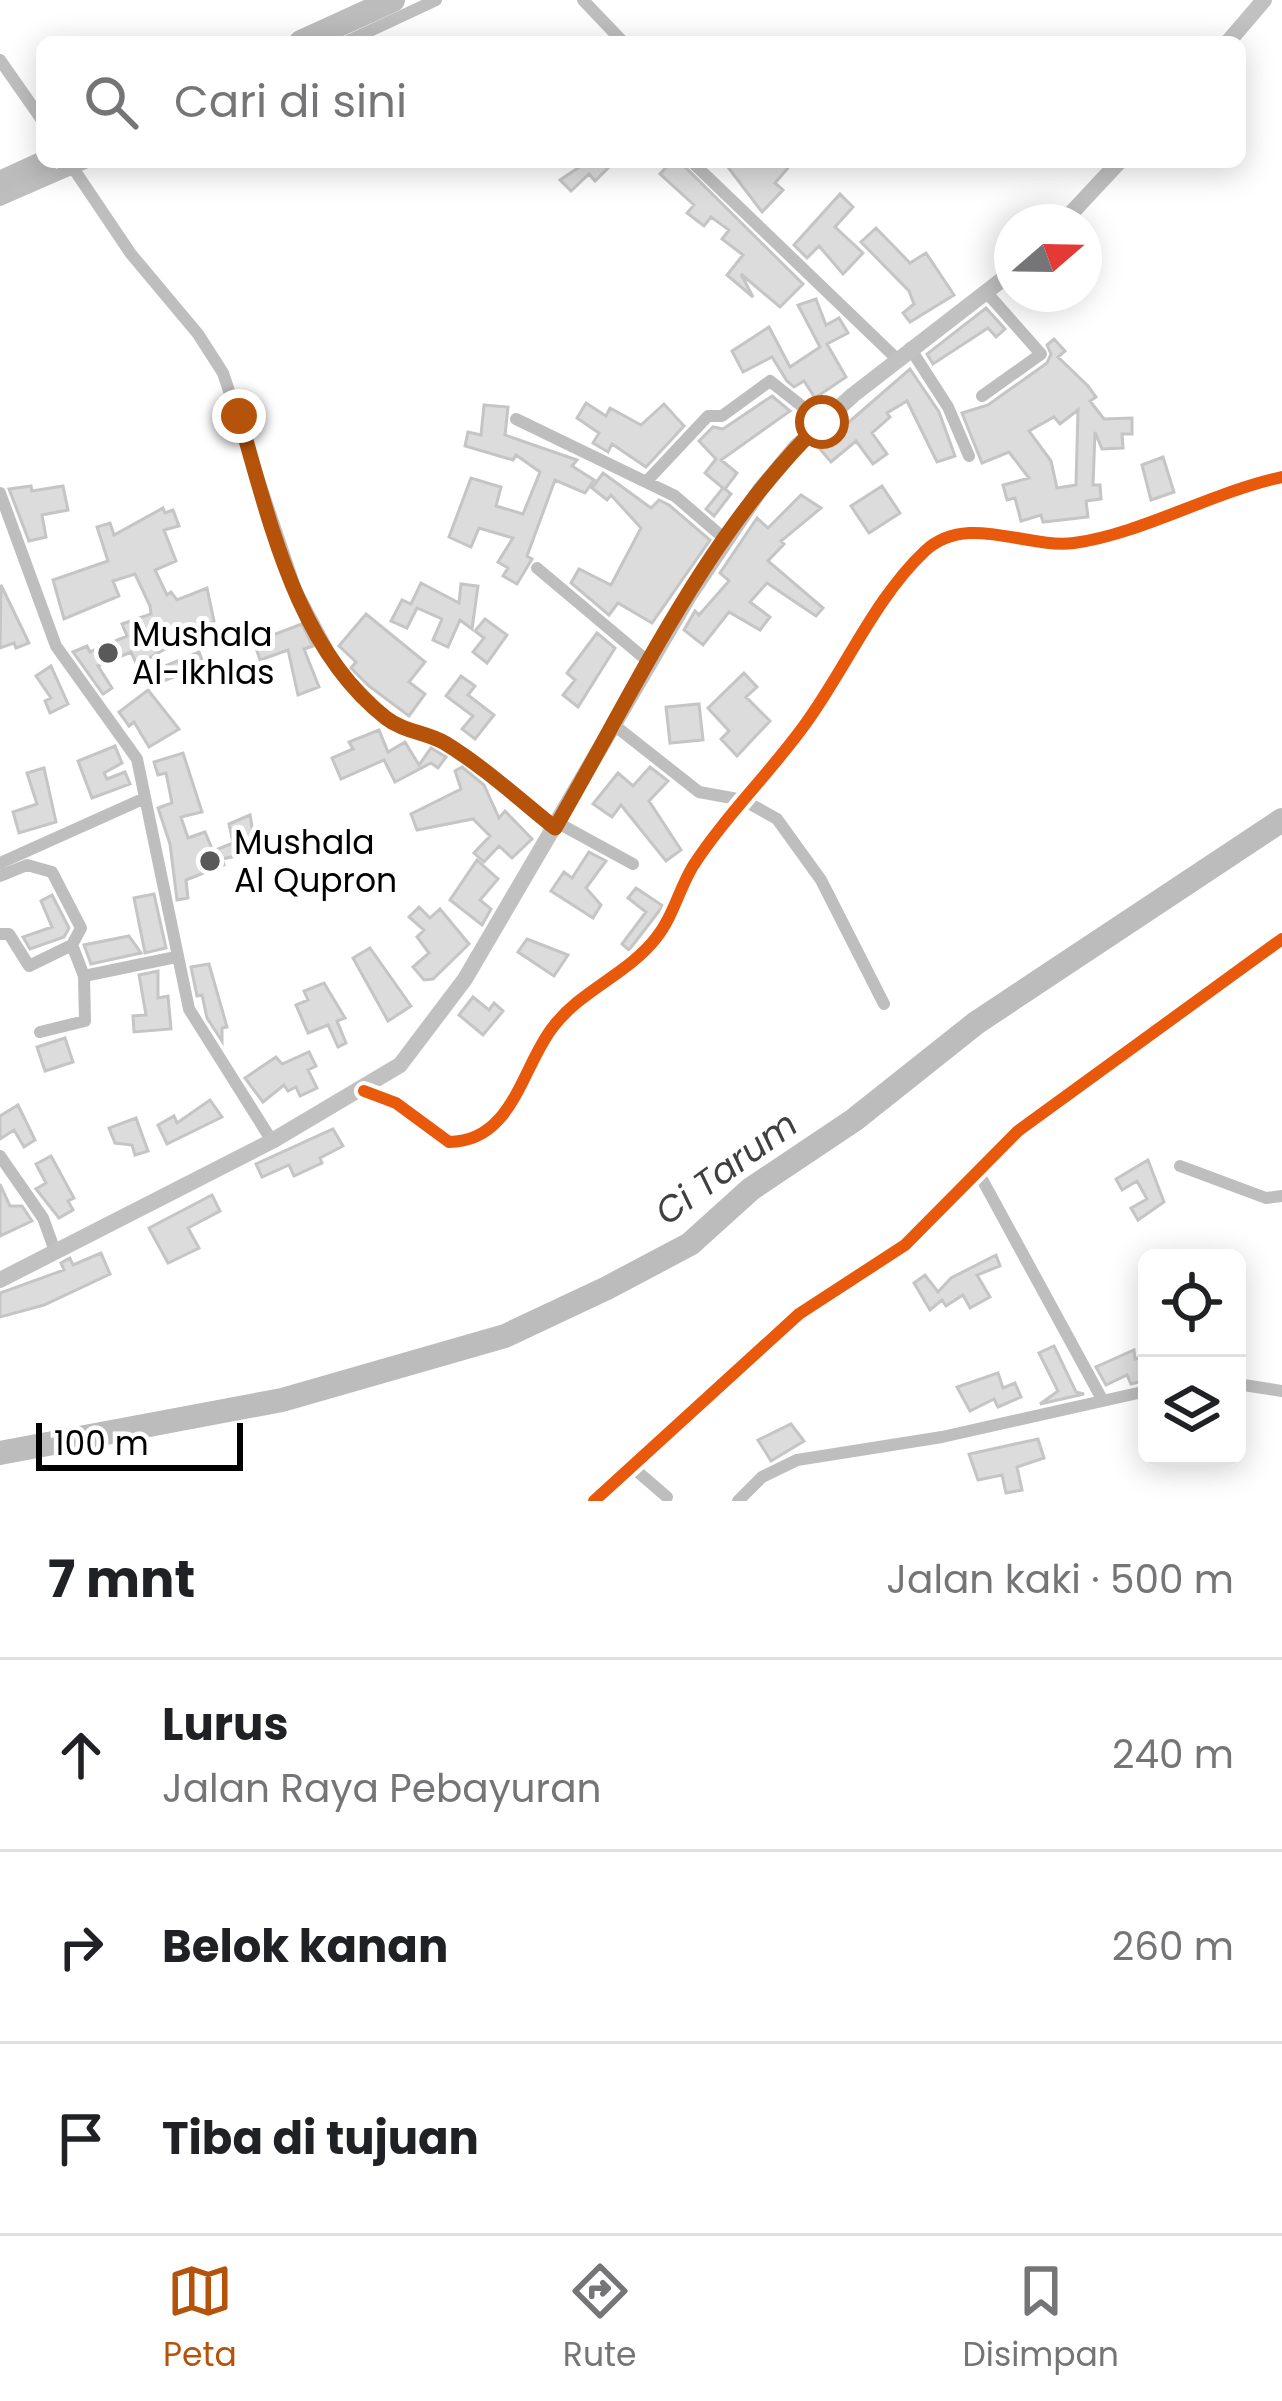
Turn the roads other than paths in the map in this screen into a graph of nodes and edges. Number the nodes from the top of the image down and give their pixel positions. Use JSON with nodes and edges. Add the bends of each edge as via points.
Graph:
{"nodes":[{"id":1,"x":436,"y":0,"type":"edge"},
{"id":2,"x":583,"y":0,"type":"edge"},
{"id":3,"x":1264,"y":0,"type":"edge"},
{"id":4,"x":359,"y":36,"type":"edge"},
{"id":5,"x":617,"y":36,"type":"edge"},
{"id":6,"x":1233,"y":36,"type":"edge"},
{"id":7,"x":0,"y":60,"type":"edge"},
{"id":8,"x":36,"y":111,"type":"edge"},
{"id":9,"x":65,"y":168,"type":"edge"},
{"id":10,"x":73,"y":168,"type":"edge"},
{"id":11,"x":699,"y":168,"type":"edge"},
{"id":12,"x":1113,"y":168,"type":"edge"},
{"id":13,"x":0,"y":200,"type":"edge"},
{"id":14,"x":1080,"y":204,"type":"edge"},
{"id":15,"x":994,"y":288,"type":"edge"},
{"id":16,"x":988,"y":294,"type":"junction"},
{"id":17,"x":903,"y":354,"type":"junction"},
{"id":18,"x":982,"y":396,"type":"dead end"},
{"id":19,"x":516,"y":419,"type":"dead end"},
{"id":20,"x":822,"y":422,"type":"junction"},
{"id":21,"x":969,"y":456,"type":"dead end"},
{"id":22,"x":1282,"y":477,"type":"edge"},
{"id":23,"x":646,"y":482,"type":"junction"},
{"id":24,"x":0,"y":493,"type":"edge"},
{"id":25,"x":726,"y":540,"type":"junction"},
{"id":26,"x":537,"y":568,"type":"dead end"},
{"id":27,"x":650,"y":663,"type":"junction"},
{"id":28,"x":614,"y":725,"type":"junction"},
{"id":29,"x":145,"y":799,"type":"junction"},
{"id":30,"x":739,"y":805,"type":"junction"},
{"id":31,"x":556,"y":825,"type":"junction"},
{"id":32,"x":0,"y":863,"type":"edge"},
{"id":33,"x":633,"y":863,"type":"dead end"},
{"id":34,"x":0,"y":876,"type":"edge"},
{"id":35,"x":0,"y":934,"type":"edge"},
{"id":36,"x":1282,"y":939,"type":"edge"},
{"id":37,"x":72,"y":945,"type":"junction"},
{"id":38,"x":176,"y":957,"type":"junction"},
{"id":39,"x":83,"y":976,"type":"junction"},
{"id":40,"x":884,"y":1004,"type":"dead end"},
{"id":41,"x":40,"y":1032,"type":"dead end"},
{"id":42,"x":364,"y":1091,"type":"junction"},
{"id":43,"x":272,"y":1141,"type":"junction"},
{"id":44,"x":0,"y":1156,"type":"edge"},
{"id":45,"x":1180,"y":1166,"type":"dead end"},
{"id":46,"x":977,"y":1170,"type":"junction"},
{"id":47,"x":1282,"y":1196,"type":"edge"},
{"id":48,"x":55,"y":1251,"type":"junction"},
{"id":49,"x":0,"y":1280,"type":"edge"},
{"id":50,"x":1246,"y":1385,"type":"edge"},
{"id":51,"x":1282,"y":1391,"type":"edge"},
{"id":52,"x":1138,"y":1393,"type":"edge"},
{"id":53,"x":1102,"y":1401,"type":"junction"},
{"id":54,"x":631,"y":1466,"type":"junction"},
{"id":55,"x":667,"y":1500,"type":"edge"},
{"id":56,"x":595,"y":1501,"type":"edge"},
{"id":57,"x":738,"y":1501,"type":"edge"}],
"edges":[{"from":1,"to":4,"type":"street"},
{"from":2,"to":5,"type":"street"},
{"from":3,"to":6,"type":"main road"},
{"from":7,"to":8,"type":"street"},
{"from":9,"to":13,"type":"street"},
{"from":10,"to":31,"type":"street","via":[[216,360],[296,590],[338,668],[392,723],[465,756]]},
{"from":11,"to":17,"type":"street"},
{"from":12,"to":14,"type":"main road"},
{"from":15,"to":16,"type":"main road"},
{"from":16,"to":17,"type":"main road"},
{"from":16,"to":18,"type":"street","via":[[1041,354]]},
{"from":17,"to":20,"type":"main road"},
{"from":17,"to":21,"type":"street","via":[[948,407]]},
{"from":19,"to":23,"type":"street"},
{"from":20,"to":23,"type":"street","via":[[770,381],[722,416],[708,416]]},
{"from":20,"to":25,"type":"main road","via":[[778,466]]},
{"from":22,"to":30,"type":"street","via":[[1072,544],[982,533],[937,542],[910,567],[803,727]]},
{"from":23,"to":25,"type":"street"},
{"from":24,"to":29,"type":"street","via":[[56,646],[126,739]]},
{"from":25,"to":27,"type":"main road"},
{"from":26,"to":27,"type":"street"},
{"from":27,"to":28,"type":"main road"},
{"from":28,"to":30,"type":"street","via":[[699,792]]},
{"from":28,"to":31,"type":"main road"},
{"from":29,"to":32,"type":"street"},
{"from":29,"to":38,"type":"street"},
{"from":30,"to":40,"type":"street","via":[[777,819],[794,839]]},
{"from":30,"to":42,"type":"street","via":[[659,934],[571,1006],[508,1111],[489,1126],[449,1142],[396,1103]]},
{"from":31,"to":33,"type":"street"},
{"from":31,"to":42,"type":"main road","via":[[465,980],[400,1065]]},
{"from":34,"to":37,"type":"street","via":[[27,865],[52,872],[81,928]]},
{"from":35,"to":37,"type":"street","via":[[9,934],[29,966]]},
{"from":36,"to":46,"type":"street","via":[[1030,1121]]},
{"from":37,"to":39,"type":"street"},
{"from":38,"to":39,"type":"street"},
{"from":38,"to":43,"type":"street","via":[[195,1023]]},
{"from":39,"to":41,"type":"street","via":[[85,1021]]},
{"from":42,"to":43,"type":"main road"},
{"from":43,"to":48,"type":"main road"},
{"from":44,"to":48,"type":"street","via":[[43,1218]]},
{"from":45,"to":47,"type":"street","via":[[1266,1198]]},
{"from":46,"to":53,"type":"street"},
{"from":46,"to":54,"type":"street","via":[[885,1262],[799,1314]]},
{"from":48,"to":49,"type":"main road"},
{"from":50,"to":51,"type":"street"},
{"from":52,"to":53,"type":"street"},
{"from":53,"to":57,"type":"street","via":[[797,1460]]},
{"from":54,"to":55,"type":"street"},
{"from":54,"to":56,"type":"street"}]}
